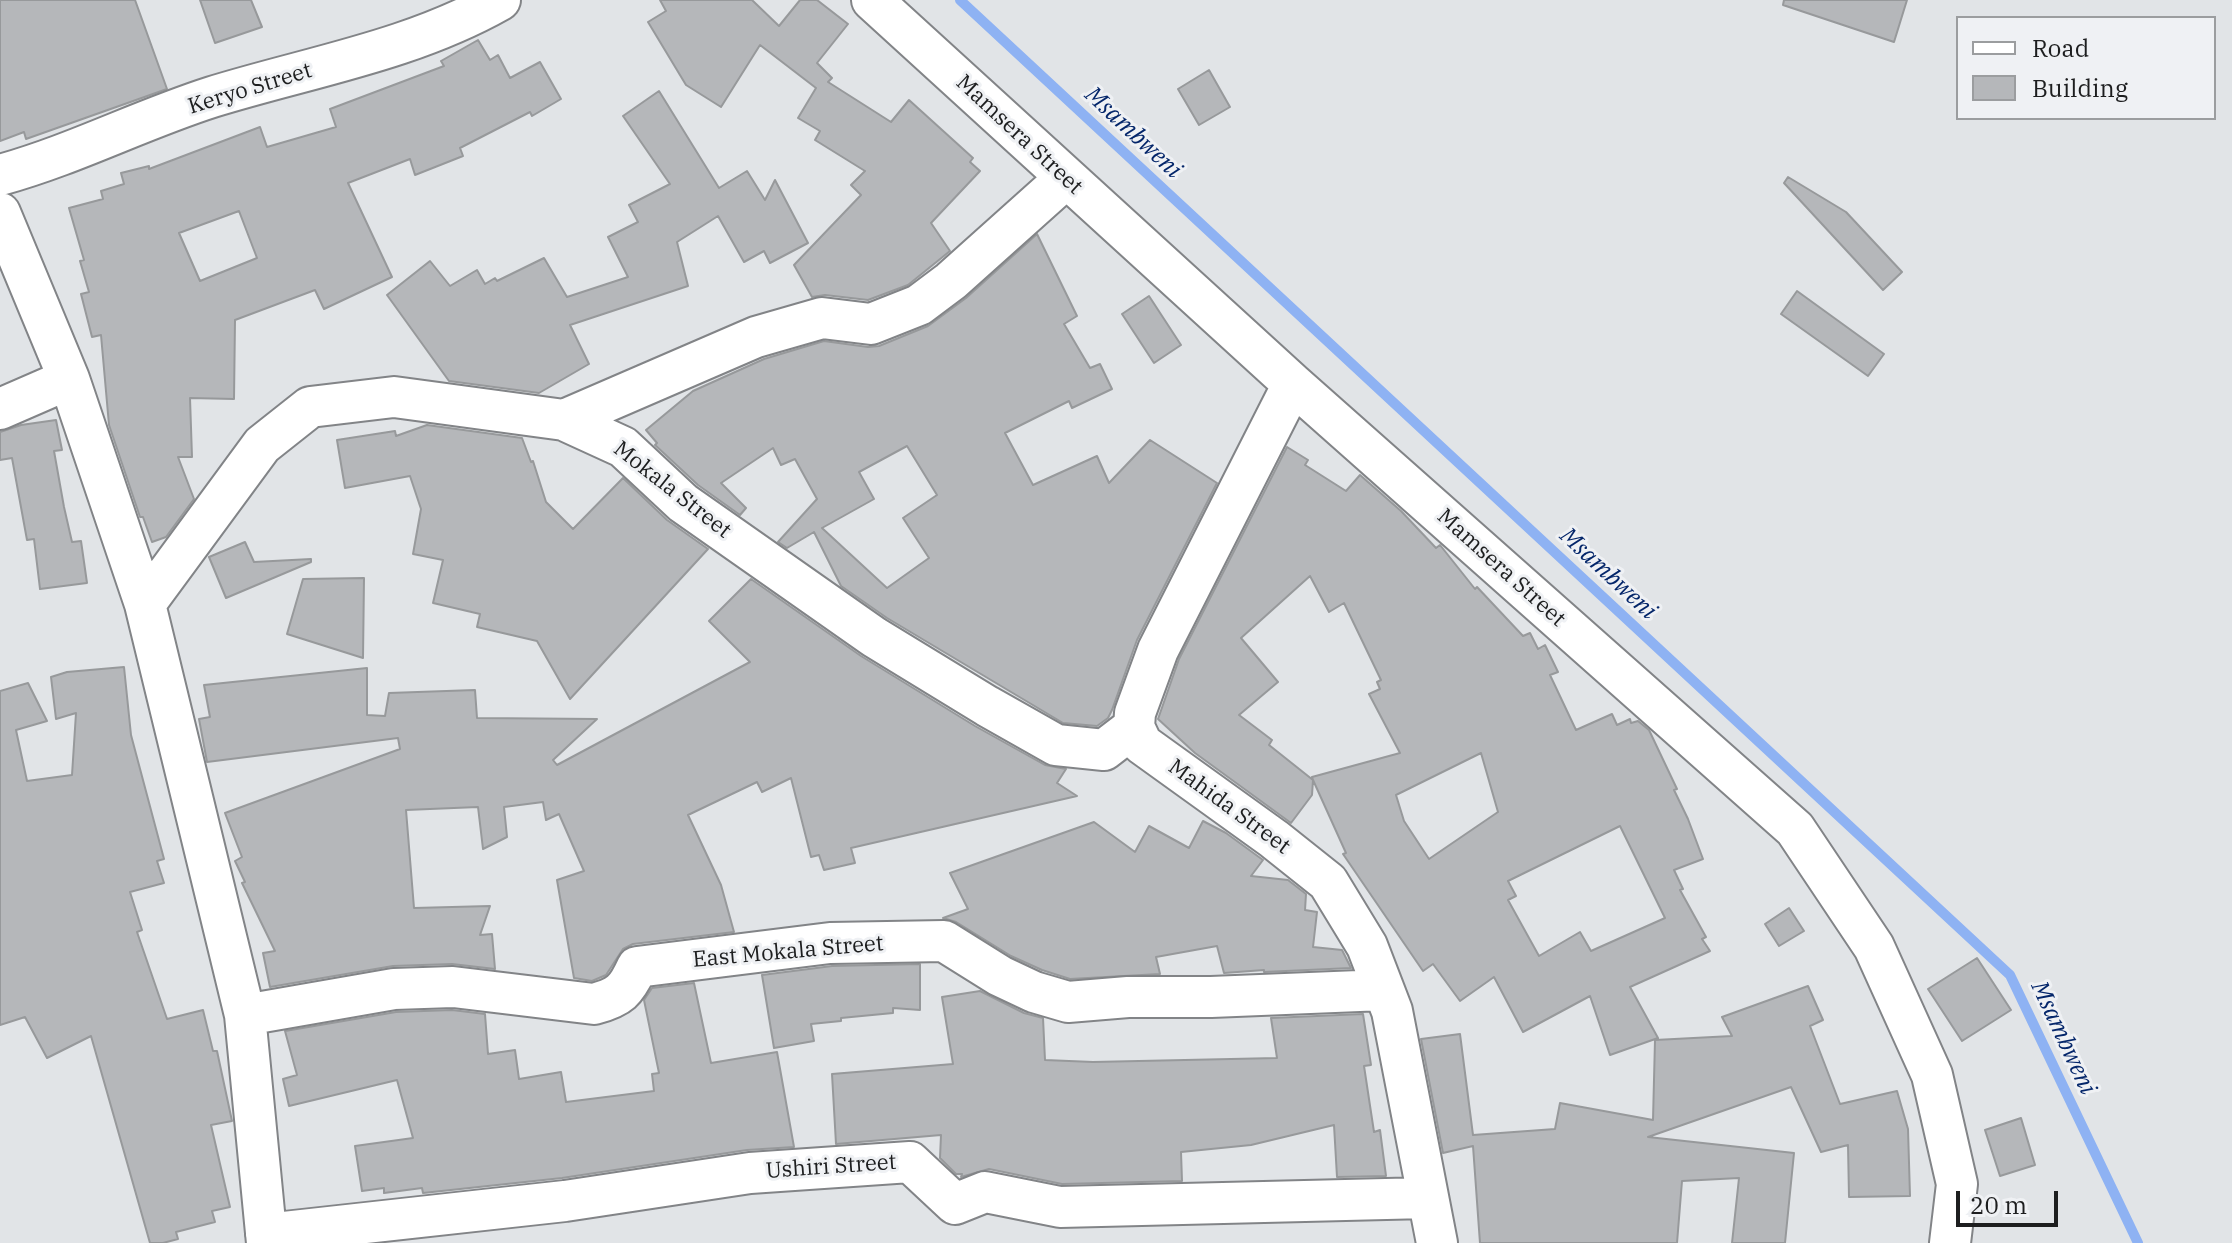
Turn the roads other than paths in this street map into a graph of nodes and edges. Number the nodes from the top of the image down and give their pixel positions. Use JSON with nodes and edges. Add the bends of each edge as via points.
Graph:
{"nodes":[{"id":1,"x":500,"y":0,"type":"edge"},
{"id":2,"x":872,"y":0,"type":"edge"},
{"id":3,"x":0,"y":175,"type":"edge"},
{"id":4,"x":1066,"y":178,"type":"junction"},
{"id":5,"x":0,"y":213,"type":"edge"},
{"id":6,"x":69,"y":379,"type":"junction"},
{"id":7,"x":1293,"y":384,"type":"junction"},
{"id":8,"x":0,"y":409,"type":"edge"},
{"id":9,"x":564,"y":420,"type":"junction"},
{"id":10,"x":145,"y":604,"type":"junction"},
{"id":11,"x":1134,"y":727,"type":"junction"},
{"id":12,"x":1384,"y":990,"type":"junction"},
{"id":13,"x":245,"y":1015,"type":"junction"},
{"id":14,"x":1427,"y":1198,"type":"junction"},
{"id":15,"x":267,"y":1238,"type":"edge"},
{"id":16,"x":1437,"y":1243,"type":"edge"},
{"id":17,"x":1950,"y":1243,"type":"edge"}],
"edges":[{"from":1,"to":3,"type":"street","name":"Keryo Street","via":[[469,18],[383,50],[210,98]]},
{"from":2,"to":4,"type":"street","name":"Mamsera Street"},
{"from":4,"to":7,"type":"street","name":"Mamsera Street"},
{"from":4,"to":9,"type":"street","via":[[919,305],[871,324],[822,318],[756,337]]},
{"from":5,"to":6,"type":"street"},
{"from":6,"to":8,"type":"street"},
{"from":6,"to":10,"type":"street"},
{"from":7,"to":11,"type":"street","via":[[1158,650]]},
{"from":7,"to":17,"type":"street","name":"Mamsera Street","via":[[1795,829],[1874,947],[1932,1075],[1957,1184]]},
{"from":9,"to":10,"type":"street","name":"Mokala Street","via":[[394,397],[310,407],[262,445]]},
{"from":9,"to":11,"type":"street","name":"Mokala Street","via":[[623,447],[683,503],[861,628],[1056,745],[1104,750]]},
{"from":10,"to":13,"type":"street"},
{"from":11,"to":12,"type":"street","name":"Mahida Street","via":[[1142,744],[1328,882],[1367,946]]},
{"from":12,"to":13,"type":"street","name":"East Mokala Street","via":[[1068,1002],[1000,976],[944,941],[844,943],[637,967],[629,986],[594,1004],[453,987],[394,989]]},
{"from":12,"to":14,"type":"street","name":"Mahida Street"},
{"from":13,"to":15,"type":"street"},
{"from":14,"to":15,"type":"street","name":"Ushiri Street","via":[[1060,1207],[985,1192],[955,1204],[910,1162],[750,1173]]},
{"from":14,"to":16,"type":"street","name":"Mahida Street"}]}
